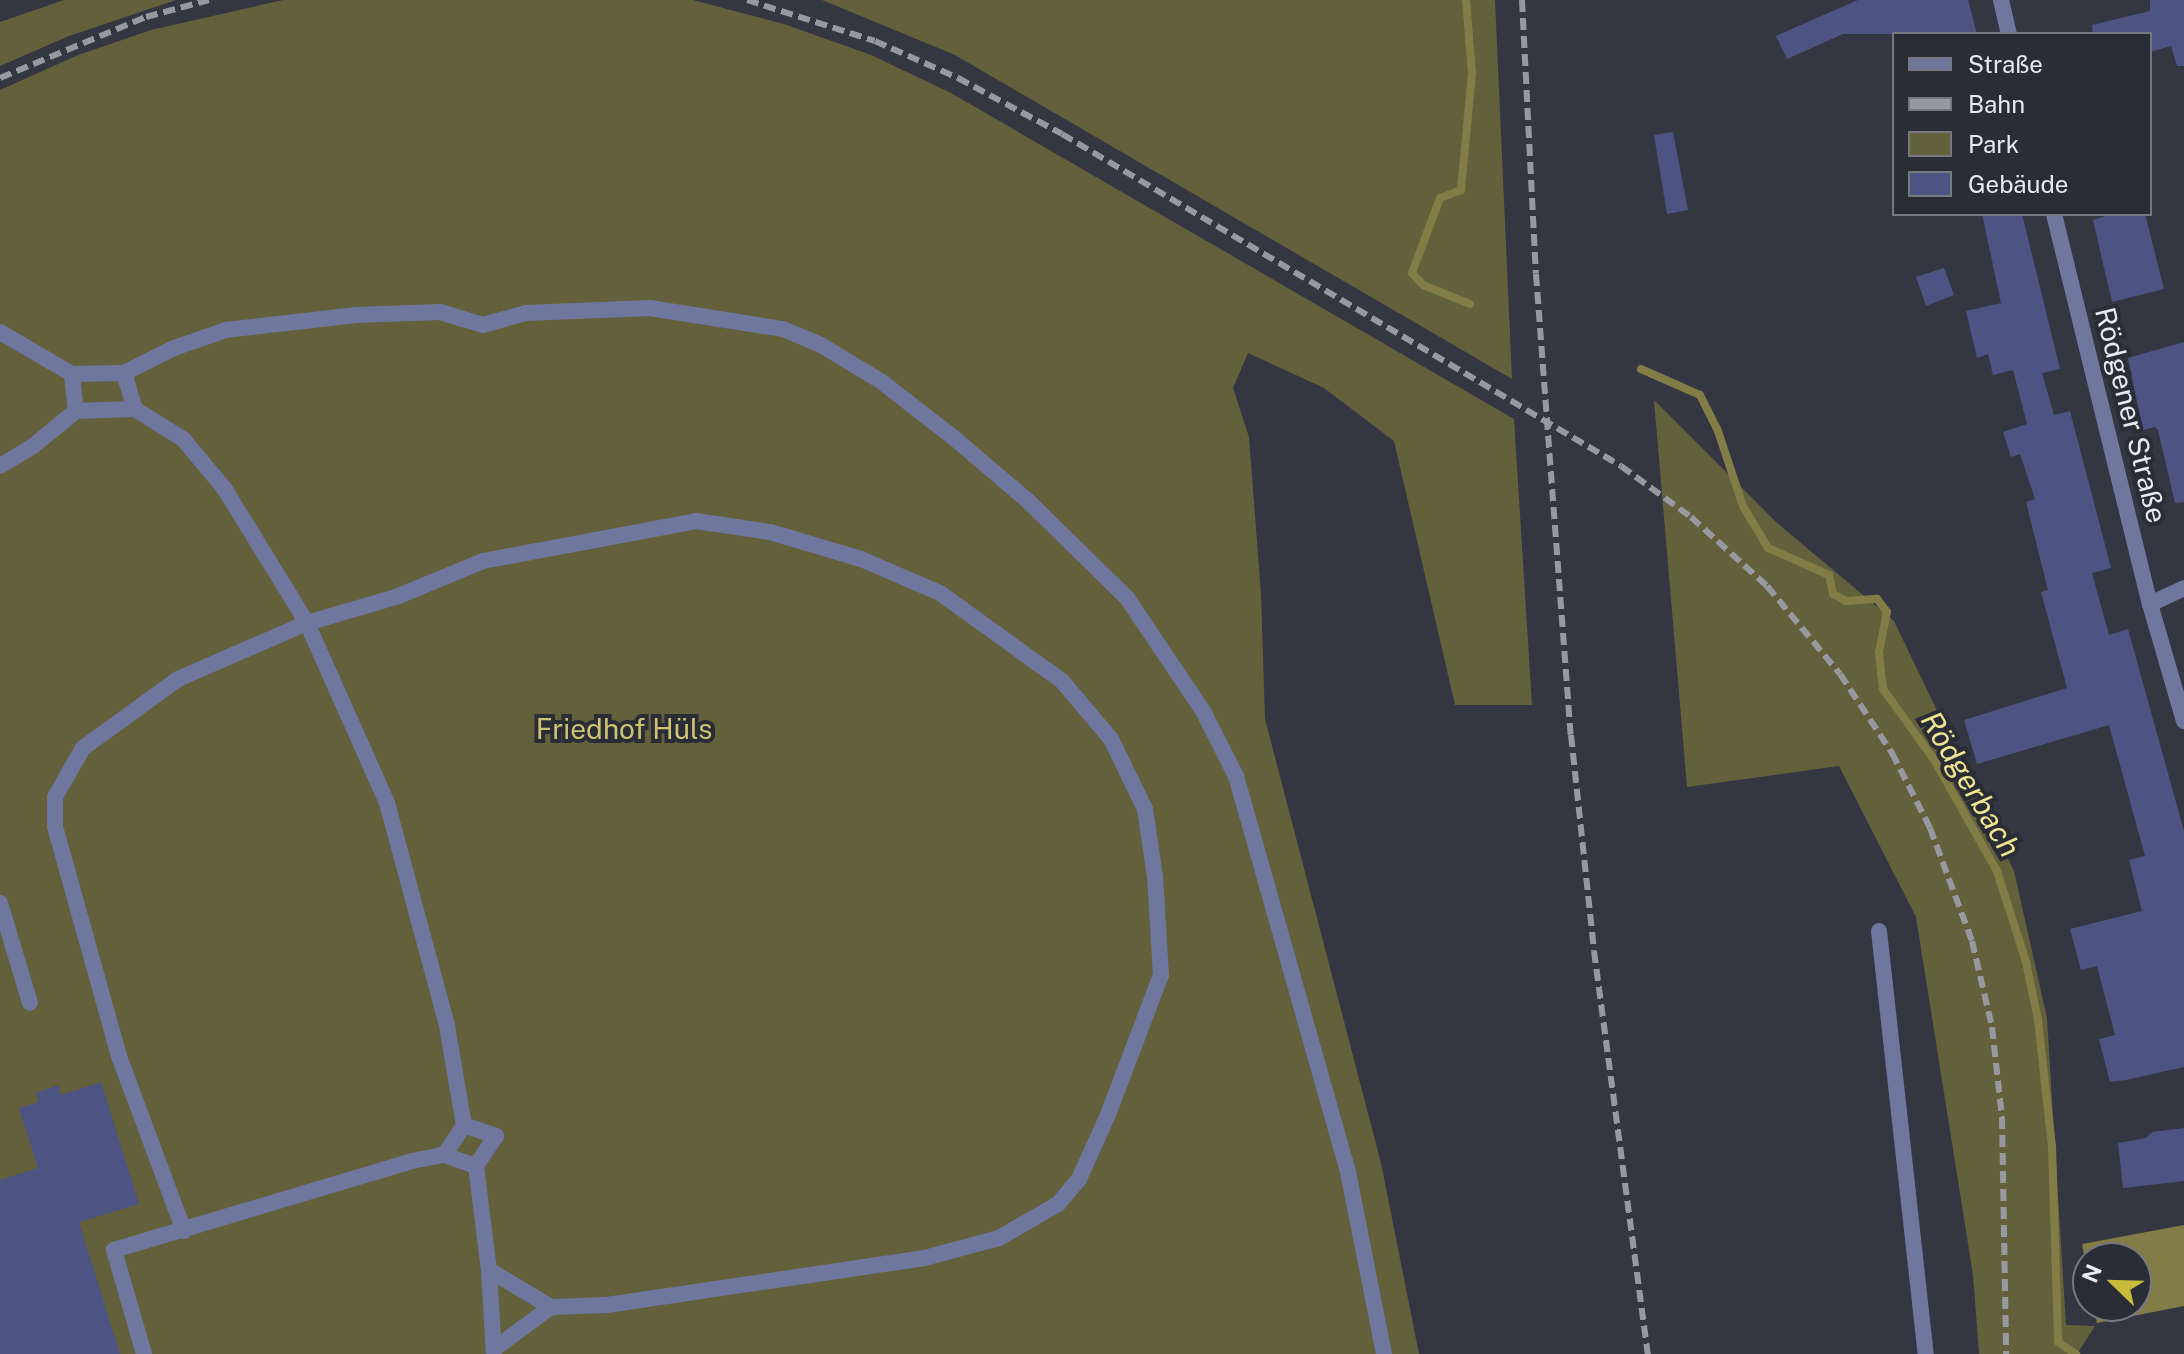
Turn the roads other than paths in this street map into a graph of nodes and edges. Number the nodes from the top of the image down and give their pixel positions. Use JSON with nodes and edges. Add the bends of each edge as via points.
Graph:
{"nodes":[{"id":1,"x":2005,"y":1,"type":"edge"},
{"id":2,"x":2009,"y":32,"type":"edge"},
{"id":3,"x":2054,"y":216,"type":"edge"},
{"id":4,"x":0,"y":332,"type":"edge"},
{"id":5,"x":124,"y":373,"type":"junction"},
{"id":6,"x":72,"y":374,"type":"junction"},
{"id":7,"x":135,"y":409,"type":"junction"},
{"id":8,"x":76,"y":411,"type":"junction"},
{"id":9,"x":0,"y":466,"type":"edge"},
{"id":10,"x":2184,"y":588,"type":"edge"},
{"id":11,"x":2150,"y":604,"type":"junction"},
{"id":12,"x":307,"y":623,"type":"junction"},
{"id":13,"x":2184,"y":721,"type":"edge"},
{"id":14,"x":0,"y":903,"type":"edge"},
{"id":15,"x":1879,"y":931,"type":"dead end"},
{"id":16,"x":30,"y":1003,"type":"dead end"},
{"id":17,"x":464,"y":1125,"type":"junction"},
{"id":18,"x":444,"y":1155,"type":"junction"},
{"id":19,"x":476,"y":1166,"type":"junction"},
{"id":20,"x":184,"y":1231,"type":"junction"},
{"id":21,"x":489,"y":1270,"type":"junction"},
{"id":22,"x":551,"y":1307,"type":"junction"},
{"id":23,"x":494,"y":1351,"type":"edge"},
{"id":24,"x":144,"y":1354,"type":"edge"},
{"id":25,"x":1384,"y":1354,"type":"edge"},
{"id":26,"x":1926,"y":1354,"type":"edge"}],
"edges":[{"from":1,"to":2,"type":"street"},
{"from":3,"to":11,"type":"street","name":"Rödgener Straße"},
{"from":4,"to":6,"type":"street"},
{"from":5,"to":6,"type":"street"},
{"from":5,"to":7,"type":"street"},
{"from":5,"to":25,"type":"street","via":[[226,330],[356,315],[440,312],[483,325],[526,313],[650,308],[783,329],[882,382],[954,438],[1127,598],[1203,711],[1236,776],[1348,1172]]},
{"from":6,"to":8,"type":"street"},
{"from":7,"to":8,"type":"street"},
{"from":7,"to":12,"type":"street","via":[[183,439],[224,488]]},
{"from":8,"to":9,"type":"street"},
{"from":10,"to":11,"type":"street"},
{"from":11,"to":13,"type":"street","name":"Rödgener Straße"},
{"from":12,"to":17,"type":"street","via":[[387,803],[447,1026]]},
{"from":12,"to":20,"type":"street","via":[[213,662],[141,702],[83,748],[55,797],[55,827],[119,1056]]},
{"from":12,"to":22,"type":"street","via":[[396,597],[483,561],[660,526],[696,521],[770,532],[861,559],[940,593],[1019,647],[1062,681],[1111,739],[1145,809],[1161,975],[1107,1117],[1079,1179],[1058,1204],[999,1238],[878,1268],[608,1305]]},
{"from":14,"to":16,"type":"street"},
{"from":15,"to":26,"type":"street"},
{"from":17,"to":18,"type":"street"},
{"from":17,"to":19,"type":"street","via":[[496,1136]]},
{"from":18,"to":19,"type":"street"},
{"from":18,"to":20,"type":"street"},
{"from":19,"to":21,"type":"street"},
{"from":20,"to":24,"type":"street","via":[[114,1250]]},
{"from":21,"to":22,"type":"street"},
{"from":21,"to":23,"type":"street"},
{"from":22,"to":23,"type":"street"}]}
